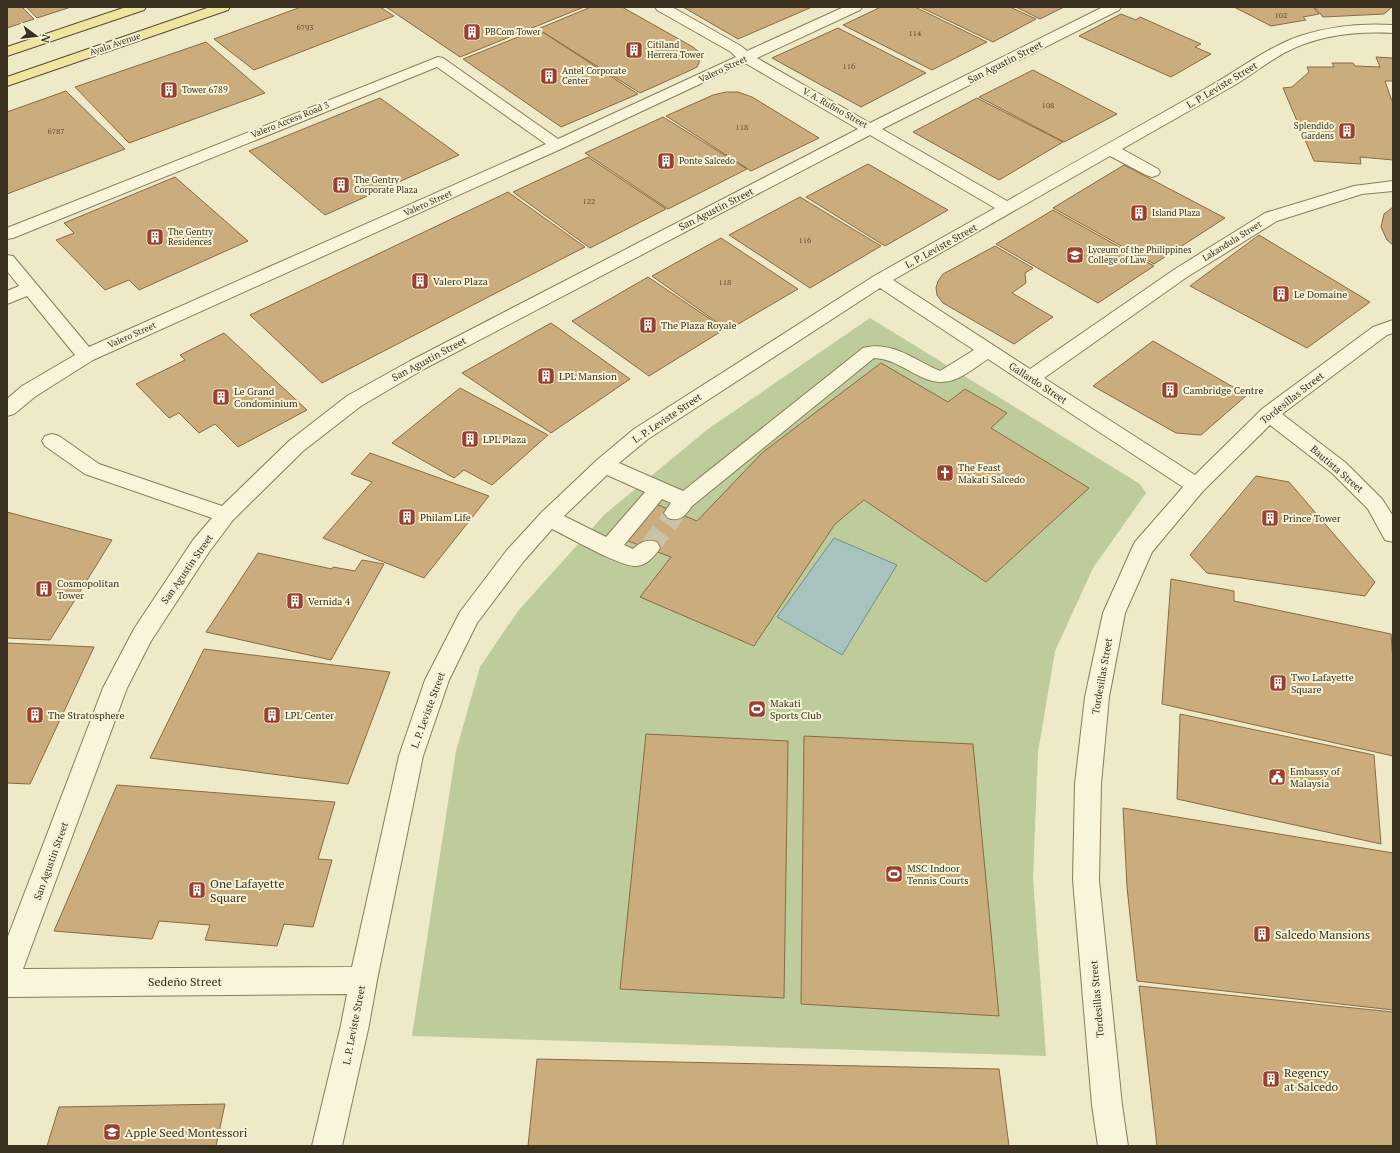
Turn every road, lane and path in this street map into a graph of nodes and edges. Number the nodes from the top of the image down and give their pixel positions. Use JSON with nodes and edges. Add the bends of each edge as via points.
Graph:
{"nodes":[{"id":1,"x":139,"y":7,"type":"edge"},
{"id":2,"x":223,"y":7,"type":"edge"},
{"id":3,"x":646,"y":7,"type":"edge"},
{"id":4,"x":662,"y":7,"type":"edge"},
{"id":5,"x":855,"y":7,"type":"edge"},
{"id":6,"x":1114,"y":7,"type":"edge"},
{"id":7,"x":1393,"y":29,"type":"edge"},
{"id":8,"x":7,"y":52,"type":"edge"},
{"id":9,"x":746,"y":58,"type":"junction"},
{"id":10,"x":7,"y":82,"type":"edge"},
{"id":11,"x":871,"y":129,"type":"junction"},
{"id":12,"x":557,"y":145,"type":"junction"},
{"id":13,"x":1110,"y":149,"type":"junction"},
{"id":14,"x":1152,"y":172,"type":"dead end"},
{"id":15,"x":1393,"y":186,"type":"edge"},
{"id":16,"x":1008,"y":208,"type":"junction"},
{"id":17,"x":7,"y":234,"type":"edge"},
{"id":18,"x":7,"y":260,"type":"edge"},
{"id":19,"x":880,"y":280,"type":"junction"},
{"id":20,"x":30,"y":288,"type":"junction"},
{"id":21,"x":7,"y":298,"type":"edge"},
{"id":22,"x":1393,"y":326,"type":"edge"},
{"id":23,"x":988,"y":350,"type":"junction"},
{"id":24,"x":86,"y":356,"type":"junction"},
{"id":25,"x":1031,"y":378,"type":"junction"},
{"id":26,"x":7,"y":409,"type":"edge"},
{"id":27,"x":1269,"y":414,"type":"junction"},
{"id":28,"x":52,"y":441,"type":"dead end"},
{"id":29,"x":604,"y":465,"type":"junction"},
{"id":30,"x":1196,"y":486,"type":"junction"},
{"id":31,"x":658,"y":489,"type":"junction"},
{"id":32,"x":226,"y":515,"type":"junction"},
{"id":33,"x":548,"y":518,"type":"junction"},
{"id":34,"x":1393,"y":534,"type":"edge"},
{"id":35,"x":609,"y":548,"type":"junction"},
{"id":36,"x":649,"y":548,"type":"tunnel mouth"},
{"id":37,"x":7,"y":975,"type":"edge"},
{"id":38,"x":363,"y":980,"type":"junction"},
{"id":39,"x":7,"y":983,"type":"edge"},
{"id":40,"x":327,"y":1146,"type":"edge"},
{"id":41,"x":1113,"y":1146,"type":"edge"}],
"edges":[{"from":1,"to":8,"type":"main road"},
{"from":2,"to":10,"type":"main road","name":"Ayala Avenue"},
{"from":3,"to":9,"type":"street","via":[[728,53]]},
{"from":4,"to":9,"type":"street","name":"V. A. Rufino Street","via":[[736,49]]},
{"from":5,"to":9,"type":"street","name":"Valero Street"},
{"from":6,"to":11,"type":"street","name":"San Agustin Street"},
{"from":7,"to":13,"type":"street","name":"L. P. Leviste Street","via":[[1344,30],[1293,44]]},
{"from":9,"to":11,"type":"street","name":"V. A. Rufino Street"},
{"from":9,"to":12,"type":"street","name":"Valero Street"},
{"from":11,"to":16,"type":"street","name":"V. A. Rufino Street"},
{"from":11,"to":32,"type":"street","name":"San Agustin Street","via":[[424,361],[354,401],[296,446]]},
{"from":12,"to":17,"type":"street","name":"Valero Access Road 3","via":[[438,61]]},
{"from":12,"to":24,"type":"street","name":"Valero Street"},
{"from":13,"to":14,"type":"street"},
{"from":13,"to":16,"type":"street","name":"L. P. Leviste Street"},
{"from":15,"to":25,"type":"street","name":"Lakandula Street","via":[[1360,189],[1271,217],[1181,273]]},
{"from":16,"to":19,"type":"street","name":"L. P. Leviste Street"},
{"from":18,"to":20,"type":"street"},
{"from":19,"to":23,"type":"street","name":"Gallardo Street"},
{"from":19,"to":29,"type":"street","name":"L. P. Leviste Street","via":[[641,434]]},
{"from":20,"to":21,"type":"street"},
{"from":20,"to":24,"type":"street"},
{"from":22,"to":27,"type":"street","name":"Tordesillas Street","via":[[1380,331]]},
{"from":23,"to":25,"type":"street","name":"Gallardo Street"},
{"from":23,"to":31,"type":"street","via":[[948,376],[940,377],[892,354],[870,352],[680,507]]},
{"from":24,"to":26,"type":"street","name":"Valero Street","via":[[29,391]]},
{"from":25,"to":30,"type":"street","name":"Gallardo Street"},
{"from":27,"to":30,"type":"street","name":"Tordesillas Street"},
{"from":27,"to":34,"type":"street","name":"Bautista Street","via":[[1339,468],[1376,504]]},
{"from":28,"to":32,"type":"street","via":[[92,469]]},
{"from":29,"to":31,"type":"street"},
{"from":29,"to":33,"type":"street","name":"L. P. Leviste Street"},
{"from":30,"to":41,"type":"street","name":"Tordesillas Street","via":[[1143,548],[1114,613],[1097,697],[1088,784],[1086,880]]},
{"from":31,"to":35,"type":"street"},
{"from":32,"to":37,"type":"street","name":"San Agustin Street","via":[[201,546],[142,635],[115,688]]},
{"from":33,"to":35,"type":"street"},
{"from":33,"to":38,"type":"street","name":"L. P. Leviste Street","via":[[515,556],[468,618],[437,680],[412,756]]},
{"from":35,"to":36,"type":"street","via":[[628,557],[637,558]]},
{"from":38,"to":39,"type":"street","name":"Sedeño Street"},
{"from":38,"to":40,"type":"street","name":"L. P. Leviste Street"}]}
